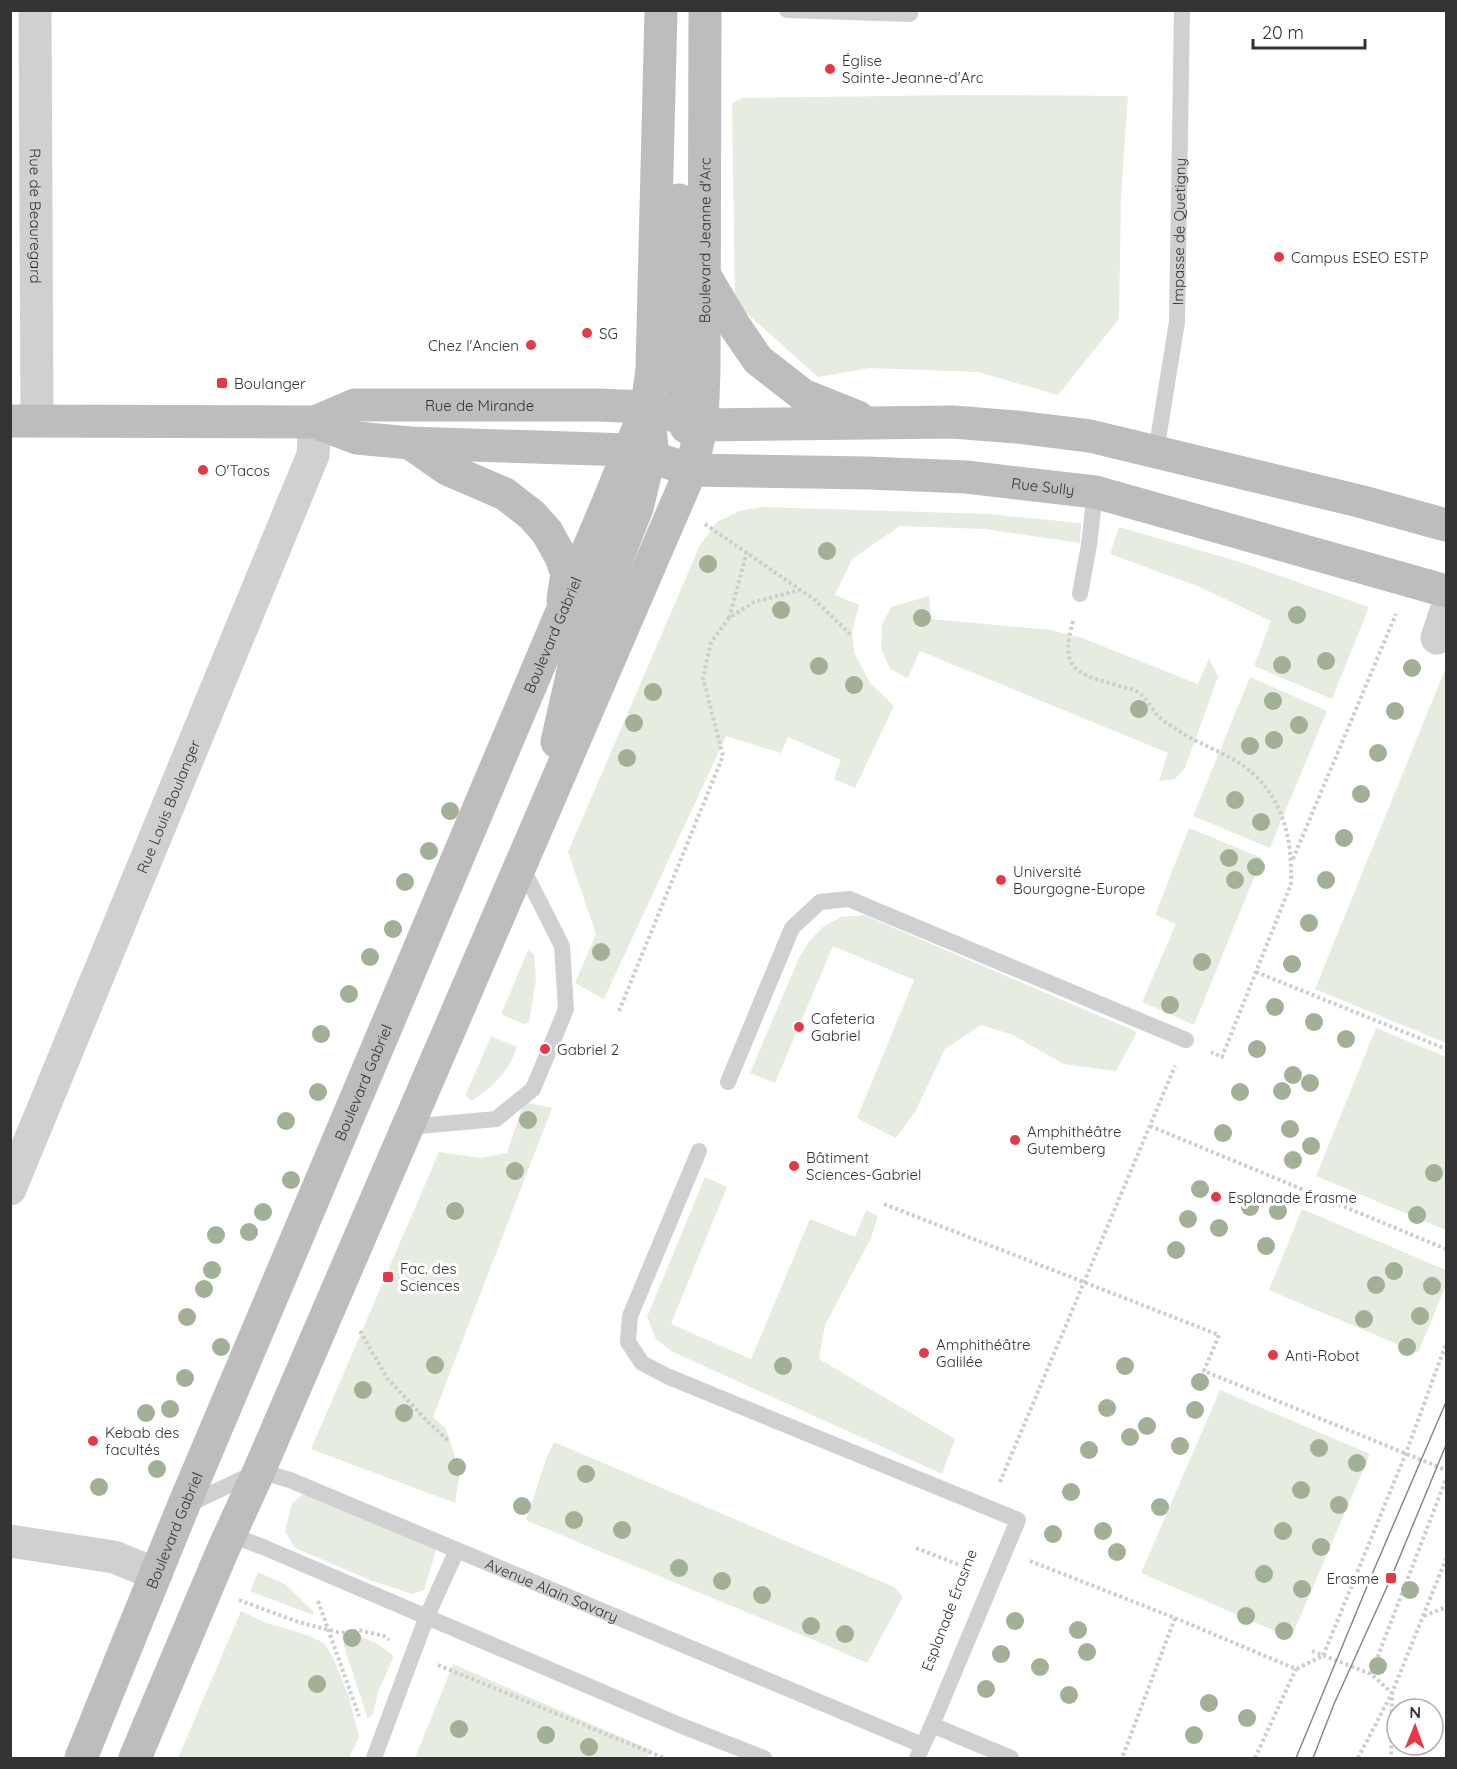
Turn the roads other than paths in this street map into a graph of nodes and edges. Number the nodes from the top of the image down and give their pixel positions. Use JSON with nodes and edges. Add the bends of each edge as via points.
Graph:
{"nodes":[{"id":1,"x":35,"y":10,"type":"edge"},
{"id":2,"x":705,"y":10,"type":"edge"},
{"id":3,"x":786,"y":10,"type":"edge"},
{"id":4,"x":910,"y":10,"type":"edge"},
{"id":5,"x":1182,"y":10,"type":"edge"},
{"id":6,"x":661,"y":24,"type":"edge"},
{"id":7,"x":704,"y":274,"type":"junction"},
{"id":8,"x":647,"y":407,"type":"junction"},
{"id":9,"x":24,"y":420,"type":"edge"},
{"id":10,"x":315,"y":422,"type":"junction"},
{"id":11,"x":694,"y":422,"type":"junction"},
{"id":12,"x":870,"y":422,"type":"junction"},
{"id":13,"x":410,"y":443,"type":"junction"},
{"id":14,"x":1156,"y":452,"type":"junction"},
{"id":15,"x":639,"y":454,"type":"junction"},
{"id":16,"x":691,"y":470,"type":"junction"},
{"id":17,"x":1095,"y":492,"type":"junction"},
{"id":18,"x":1446,"y":525,"type":"edge"},
{"id":19,"x":1446,"y":591,"type":"edge"},
{"id":20,"x":1080,"y":594,"type":"road end"},
{"id":21,"x":561,"y":612,"type":"junction"},
{"id":22,"x":542,"y":814,"type":"junction"},
{"id":23,"x":520,"y":864,"type":"junction"},
{"id":24,"x":1186,"y":1040,"type":"road end"},
{"id":25,"x":728,"y":1082,"type":"dead end"},
{"id":26,"x":408,"y":1127,"type":"junction"},
{"id":27,"x":699,"y":1151,"type":"dead end"},
{"id":28,"x":10,"y":1189,"type":"edge"},
{"id":29,"x":260,"y":1471,"type":"junction"},
{"id":30,"x":183,"y":1506,"type":"junction"},
{"id":31,"x":231,"y":1535,"type":"junction"},
{"id":32,"x":10,"y":1541,"type":"edge"},
{"id":33,"x":457,"y":1550,"type":"junction"},
{"id":34,"x":156,"y":1574,"type":"junction"},
{"id":35,"x":428,"y":1616,"type":"junction"},
{"id":36,"x":932,"y":1725,"type":"junction"},
{"id":37,"x":919,"y":1752,"type":"edge"},
{"id":38,"x":81,"y":1758,"type":"edge"},
{"id":39,"x":135,"y":1758,"type":"edge"},
{"id":40,"x":374,"y":1758,"type":"edge"},
{"id":41,"x":764,"y":1758,"type":"edge"},
{"id":42,"x":1011,"y":1758,"type":"edge"}],
"edges":[{"from":1,"to":9,"type":"street","name":"Rue de Beauregard"},
{"from":2,"to":7,"type":"main road","name":"Boulevard Jeanne d'Arc"},
{"from":3,"to":4,"type":"lane","via":[[910,14]]},
{"from":5,"to":14,"type":"lane","name":"Impasse de Quetigny","via":[[1177,322]]},
{"from":6,"to":8,"type":"main road","via":[[652,368]]},
{"from":6,"to":11,"type":"main road","via":[[679,178],[679,369]]},
{"from":7,"to":11,"type":"main road","name":"Boulevard Jeanne d'Arc"},
{"from":7,"to":12,"type":"main road","via":[[758,360],[803,394]]},
{"from":8,"to":10,"type":"main road","name":"Rue de Mirande","via":[[355,405]]},
{"from":8,"to":11,"type":"main road"},
{"from":8,"to":15,"type":"main road","name":"Boulevard Gabriel"},
{"from":9,"to":10,"type":"main road","name":"Rue de Mirande"},
{"from":10,"to":13,"type":"main road","name":"Rue de Mirande","via":[[357,438]]},
{"from":10,"to":28,"type":"street","name":"Rue Louis Boulanger","via":[[313,455]]},
{"from":11,"to":12,"type":"main road"},
{"from":11,"to":16,"type":"main road","name":"Boulevard Jeanne d'Arc"},
{"from":12,"to":14,"type":"main road","via":[[1016,427],[1090,436]]},
{"from":13,"to":15,"type":"main road","name":"Rue de Mirande"},
{"from":13,"to":21,"type":"main road","via":[[447,469],[505,494],[540,523],[567,574]]},
{"from":14,"to":18,"type":"main road"},
{"from":15,"to":16,"type":"main road","name":"Rue Sully"},
{"from":15,"to":21,"type":"main road","name":"Boulevard Gabriel"},
{"from":15,"to":22,"type":"main road","via":[[637,508],[574,667]]},
{"from":16,"to":17,"type":"main road","name":"Rue Sully","via":[[944,476]]},
{"from":16,"to":22,"type":"main road"},
{"from":17,"to":19,"type":"main road","name":"Rue Sully"},
{"from":17,"to":20,"type":"lane"},
{"from":21,"to":30,"type":"main road","name":"Boulevard Gabriel"},
{"from":22,"to":23,"type":"main road"},
{"from":23,"to":26,"type":"main road"},
{"from":23,"to":26,"type":"lane","via":[[562,946],[566,1009],[533,1089],[496,1119]]},
{"from":24,"to":25,"type":"lane","via":[[849,899],[820,902],[792,928]]},
{"from":26,"to":29,"type":"main road"},
{"from":27,"to":36,"type":"lane","name":"Avenue Alain Savary","via":[[630,1316],[628,1342],[642,1363],[1017,1520]]},
{"from":29,"to":30,"type":"lane"},
{"from":29,"to":31,"type":"main road"},
{"from":29,"to":33,"type":"lane","name":"Avenue Alain Savary"},
{"from":30,"to":34,"type":"main road","name":"Boulevard Gabriel"},
{"from":31,"to":35,"type":"lane"},
{"from":31,"to":39,"type":"main road"},
{"from":32,"to":34,"type":"street","via":[[114,1557]]},
{"from":33,"to":35,"type":"lane"},
{"from":33,"to":37,"type":"lane","name":"Avenue Alain Savary"},
{"from":34,"to":38,"type":"main road","name":"Boulevard Gabriel"},
{"from":35,"to":40,"type":"lane"},
{"from":35,"to":41,"type":"lane"},
{"from":36,"to":37,"type":"lane","name":"Avenue Alain Savary"},
{"from":36,"to":42,"type":"lane"}]}
